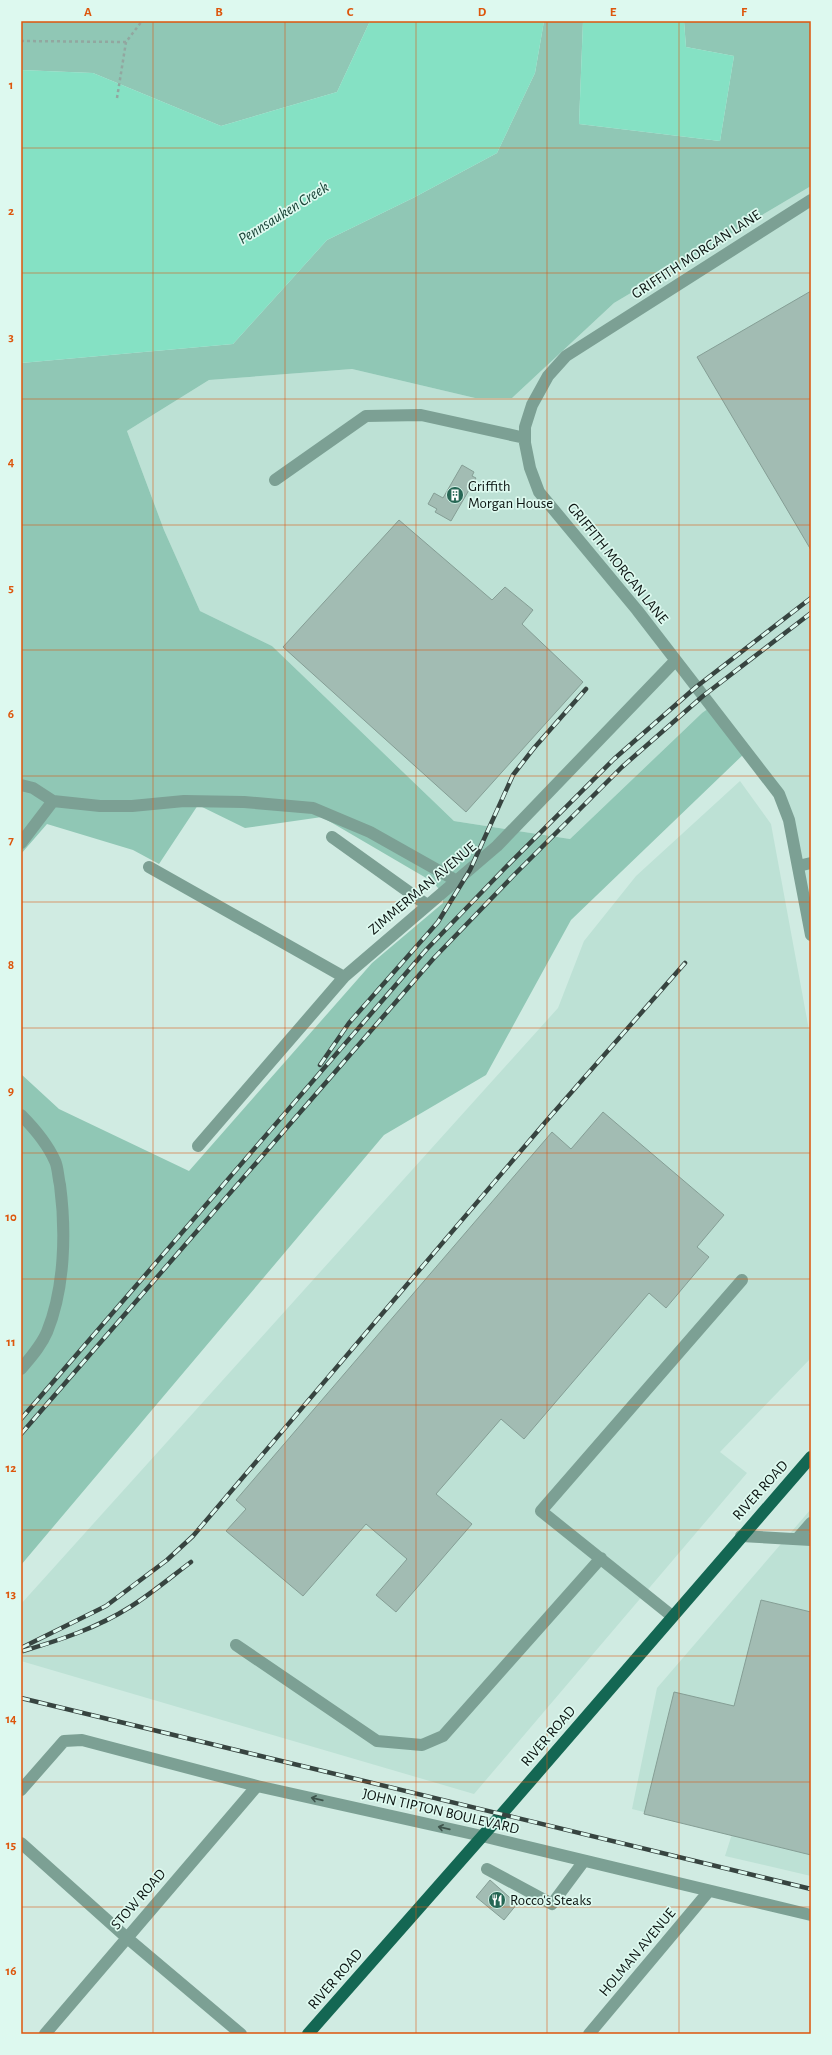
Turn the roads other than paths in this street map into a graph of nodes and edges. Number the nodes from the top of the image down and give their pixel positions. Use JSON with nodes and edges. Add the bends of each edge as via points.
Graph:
{"nodes":[{"id":1,"x":811,"y":200,"type":"edge"},
{"id":2,"x":525,"y":438,"type":"junction"},
{"id":3,"x":275,"y":480,"type":"dead end"},
{"id":4,"x":675,"y":661,"type":"junction"},
{"id":5,"x":21,"y":785,"type":"edge"},
{"id":6,"x":54,"y":801,"type":"junction"},
{"id":7,"x":332,"y":837,"type":"dead end"},
{"id":8,"x":21,"y":843,"type":"edge"},
{"id":9,"x":811,"y":862,"type":"edge"},
{"id":10,"x":798,"y":866,"type":"junction"},
{"id":11,"x":148,"y":867,"type":"dead end"},
{"id":12,"x":458,"y":881,"type":"junction"},
{"id":13,"x":427,"y":905,"type":"junction"},
{"id":14,"x":811,"y":935,"type":"edge"},
{"id":15,"x":344,"y":977,"type":"junction"},
{"id":16,"x":21,"y":1115,"type":"edge"},
{"id":17,"x":198,"y":1146,"type":"dead end"},
{"id":18,"x":742,"y":1280,"type":"dead end"},
{"id":19,"x":21,"y":1369,"type":"edge"},
{"id":20,"x":811,"y":1457,"type":"edge"},
{"id":21,"x":811,"y":1523,"type":"edge"},
{"id":22,"x":741,"y":1536,"type":"junction"},
{"id":23,"x":797,"y":1539,"type":"junction"},
{"id":24,"x":811,"y":1540,"type":"edge"},
{"id":25,"x":600,"y":1558,"type":"junction"},
{"id":26,"x":672,"y":1616,"type":"junction"},
{"id":27,"x":236,"y":1645,"type":"dead end"},
{"id":28,"x":257,"y":1786,"type":"junction"},
{"id":29,"x":21,"y":1790,"type":"edge"},
{"id":30,"x":482,"y":1836,"type":"junction"},
{"id":31,"x":21,"y":1843,"type":"edge"},
{"id":32,"x":584,"y":1861,"type":"junction"},
{"id":33,"x":488,"y":1869,"type":"dead end"},
{"id":34,"x":709,"y":1892,"type":"junction"},
{"id":35,"x":811,"y":1915,"type":"edge"},
{"id":36,"x":126,"y":1937,"type":"junction"},
{"id":37,"x":44,"y":2034,"type":"edge"},
{"id":38,"x":241,"y":2034,"type":"edge"},
{"id":39,"x":308,"y":2034,"type":"edge"},
{"id":40,"x":589,"y":2034,"type":"edge"}],
"edges":[{"from":1,"to":2,"type":"street","name":"GRIFFITH MORGAN LANE","via":[[566,356],[548,376],[532,405],[525,427]]},
{"from":2,"to":3,"type":"street","via":[[421,415],[366,416]]},
{"from":2,"to":4,"type":"street","name":"GRIFFITH MORGAN LANE","via":[[530,468],[539,492],[637,610]]},
{"from":4,"to":10,"type":"street","name":"GRIFFITH MORGAN LANE","via":[[779,794],[789,820]]},
{"from":4,"to":12,"type":"street","name":"ZIMMERMAN AVENUE","via":[[497,846]]},
{"from":5,"to":6,"type":"street","via":[[34,788]]},
{"from":6,"to":8,"type":"street"},
{"from":6,"to":12,"type":"street","via":[[100,806],[184,801],[244,802],[313,808],[370,832]]},
{"from":7,"to":13,"type":"street"},
{"from":9,"to":10,"type":"street"},
{"from":10,"to":14,"type":"street","name":"GRIFFITH MORGAN LANE"},
{"from":11,"to":15,"type":"street"},
{"from":12,"to":13,"type":"street","name":"ZIMMERMAN AVENUE"},
{"from":13,"to":15,"type":"street","name":"ZIMMERMAN AVENUE"},
{"from":15,"to":17,"type":"street","name":"ZIMMERMAN AVENUE"},
{"from":16,"to":19,"type":"street","via":[[40,1134],[56,1162],[63,1208],[63,1245],[61,1272],[47,1332],[37,1350]]},
{"from":18,"to":25,"type":"street","via":[[540,1511]]},
{"from":20,"to":22,"type":"main road","name":"RIVER ROAD"},
{"from":21,"to":23,"type":"street"},
{"from":22,"to":23,"type":"street"},
{"from":22,"to":26,"type":"main road","name":"RIVER ROAD"},
{"from":23,"to":24,"type":"street"},
{"from":25,"to":26,"type":"street"},
{"from":25,"to":27,"type":"street","via":[[443,1736],[422,1745],[377,1741]]},
{"from":26,"to":30,"type":"main road","name":"RIVER ROAD"},
{"from":28,"to":29,"type":"street","name":"JOHN TIPTON BOULEVARD","via":[[82,1740],[64,1741]]},
{"from":30,"to":28,"type":"street","name":"JOHN TIPTON BOULEVARD","one_way":true},
{"from":28,"to":36,"type":"street","name":"STOW ROAD"},
{"from":30,"to":32,"type":"street","name":"JOHN TIPTON BOULEVARD"},
{"from":30,"to":39,"type":"main road","name":"RIVER ROAD"},
{"from":31,"to":36,"type":"street"},
{"from":32,"to":33,"type":"street","via":[[552,1904]]},
{"from":32,"to":34,"type":"street","name":"JOHN TIPTON BOULEVARD"},
{"from":34,"to":35,"type":"street","name":"JOHN TIPTON BOULEVARD"},
{"from":34,"to":40,"type":"street","name":"HOLMAN AVENUE"},
{"from":36,"to":37,"type":"street","name":"STOW ROAD"},
{"from":36,"to":38,"type":"street"}]}
